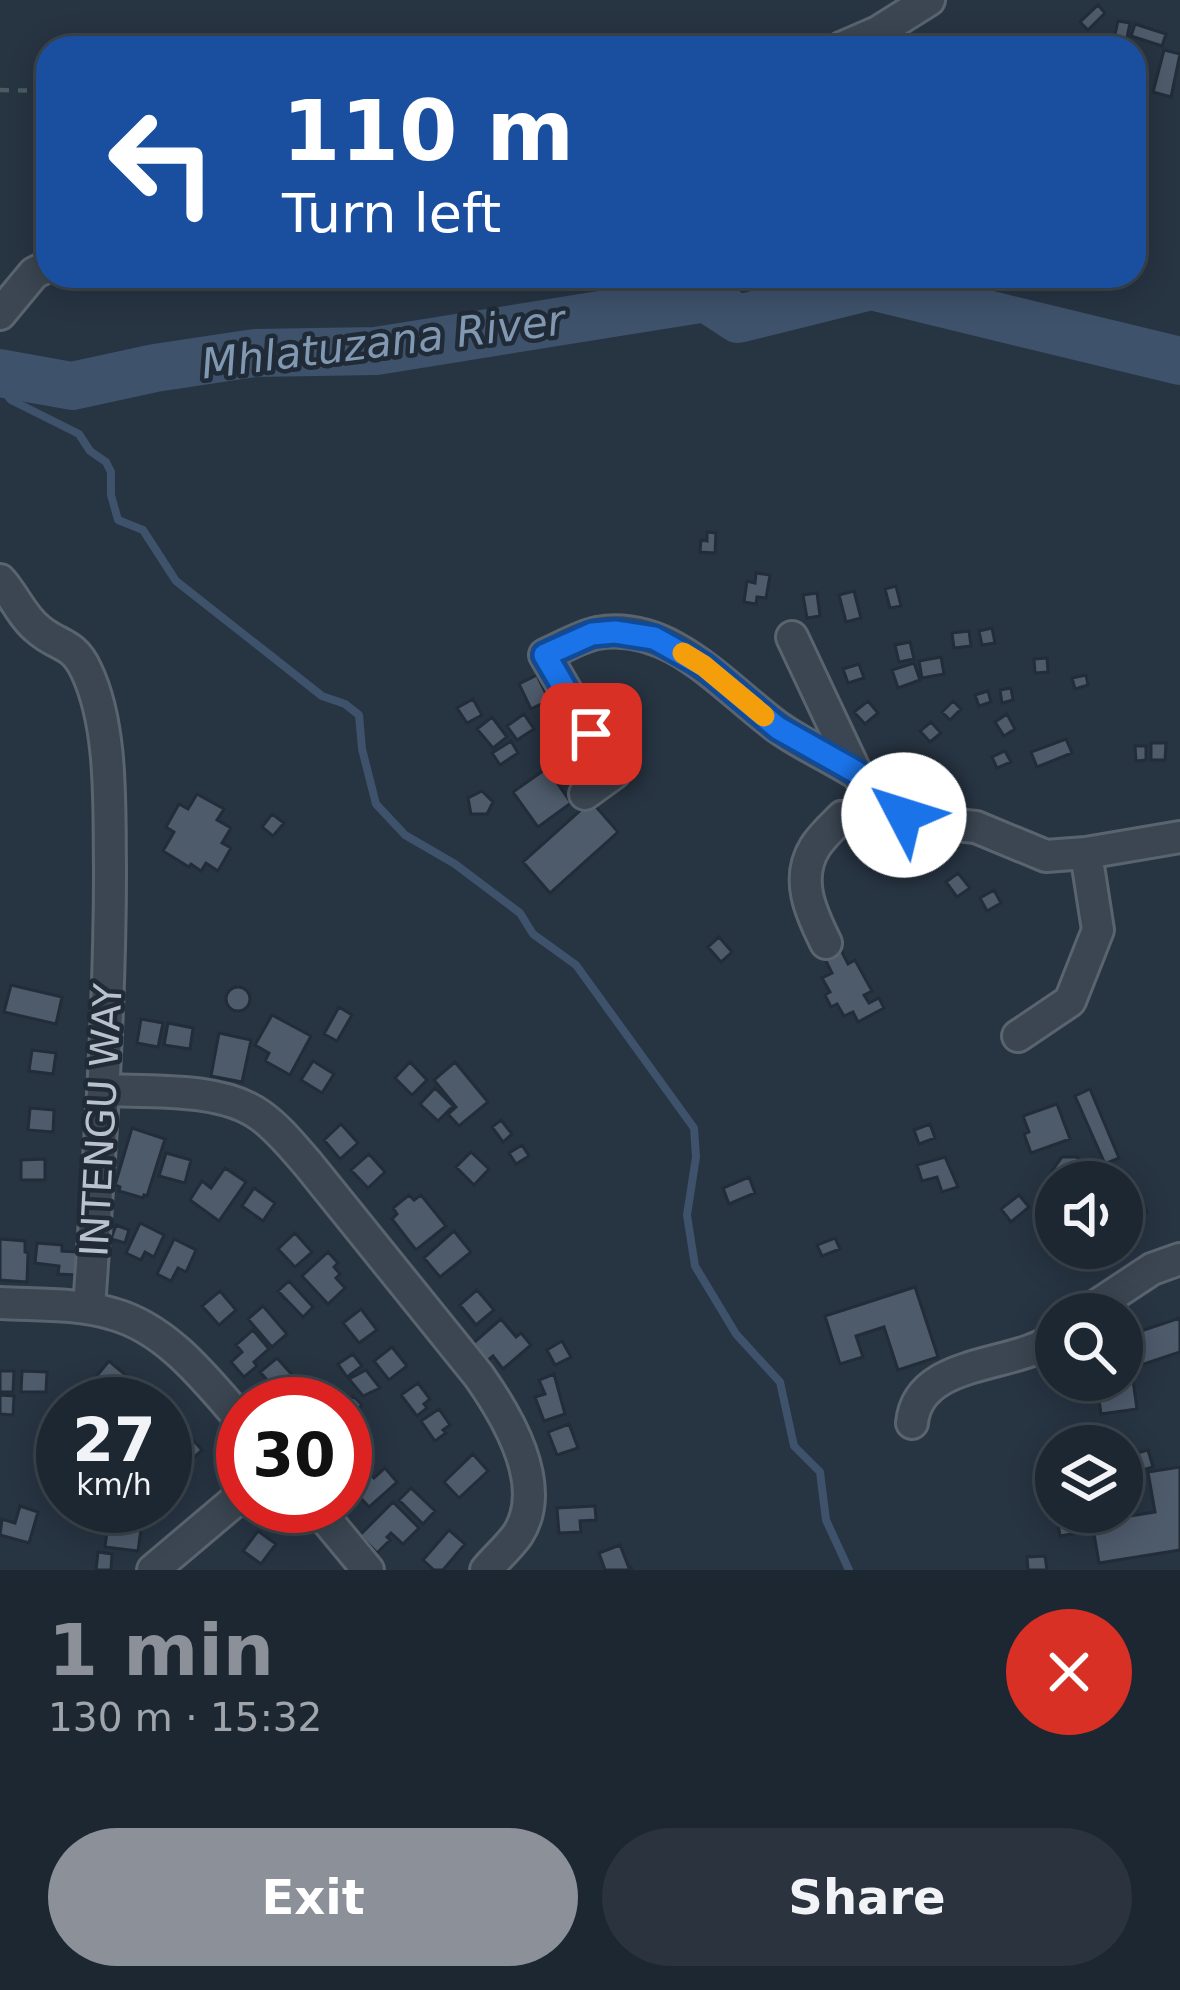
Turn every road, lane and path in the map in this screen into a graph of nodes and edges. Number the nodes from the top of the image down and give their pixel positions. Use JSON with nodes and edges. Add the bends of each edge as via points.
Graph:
{"nodes":[{"id":1,"x":929,"y":0,"type":"edge"},
{"id":2,"x":869,"y":36,"type":"edge"},
{"id":3,"x":0,"y":90,"type":"edge"},
{"id":4,"x":36,"y":91,"type":"edge"},
{"id":5,"x":36,"y":268,"type":"edge"},
{"id":6,"x":36,"y":272,"type":"edge"},
{"id":7,"x":0,"y":284,"type":"edge"},
{"id":8,"x":0,"y":314,"type":"edge"},
{"id":9,"x":0,"y":580,"type":"edge"},
{"id":10,"x":792,"y":637,"type":"dead end"},
{"id":11,"x":856,"y":772,"type":"junction"},
{"id":12,"x":585,"y":794,"type":"dead end"},
{"id":13,"x":933,"y":827,"type":"junction"},
{"id":14,"x":1180,"y":837,"type":"edge"},
{"id":15,"x":1086,"y":853,"type":"junction"},
{"id":16,"x":826,"y":943,"type":"dead end"},
{"id":17,"x":1018,"y":1036,"type":"dead end"},
{"id":18,"x":104,"y":1090,"type":"junction"},
{"id":19,"x":1180,"y":1259,"type":"edge"},
{"id":20,"x":1115,"y":1293,"type":"edge"},
{"id":21,"x":0,"y":1303,"type":"edge"},
{"id":22,"x":89,"y":1308,"type":"junction"},
{"id":23,"x":1035,"y":1349,"type":"edge"},
{"id":24,"x":216,"y":1392,"type":"edge"},
{"id":25,"x":912,"y":1424,"type":"dead end"},
{"id":26,"x":216,"y":1517,"type":"edge"},
{"id":27,"x":337,"y":1533,"type":"edge"},
{"id":28,"x":153,"y":1570,"type":"edge"},
{"id":29,"x":368,"y":1570,"type":"edge"},
{"id":30,"x":487,"y":1570,"type":"edge"}],
"edges":[{"from":1,"to":2,"type":"street"},
{"from":3,"to":4,"type":"path"},
{"from":5,"to":7,"type":"street"},
{"from":6,"to":8,"type":"street"},
{"from":9,"to":18,"type":"street","name":"INTENGU WAY","via":[[39,631],[78,656],[97,698],[110,786]]},
{"from":10,"to":11,"type":"street"},
{"from":11,"to":12,"type":"street","via":[[778,728],[681,652],[615,632],[545,655],[614,773]]},
{"from":11,"to":13,"type":"street","via":[[878,797]]},
{"from":13,"to":15,"type":"street","via":[[976,827],[1046,856]]},
{"from":13,"to":16,"type":"street","via":[[884,830],[842,817],[814,849],[804,880]]},
{"from":14,"to":15,"type":"street"},
{"from":15,"to":17,"type":"street","via":[[1098,930],[1070,1001]]},
{"from":18,"to":22,"type":"street","name":"INTENGU WAY"},
{"from":18,"to":30,"type":"street","via":[[195,1094],[257,1112],[479,1376],[504,1411],[527,1478],[520,1531]]},
{"from":19,"to":20,"type":"street"},
{"from":21,"to":22,"type":"street"},
{"from":22,"to":24,"type":"street","via":[[169,1344]]},
{"from":23,"to":25,"type":"street","via":[[928,1388]]},
{"from":26,"to":28,"type":"street"},
{"from":27,"to":29,"type":"street"}]}
